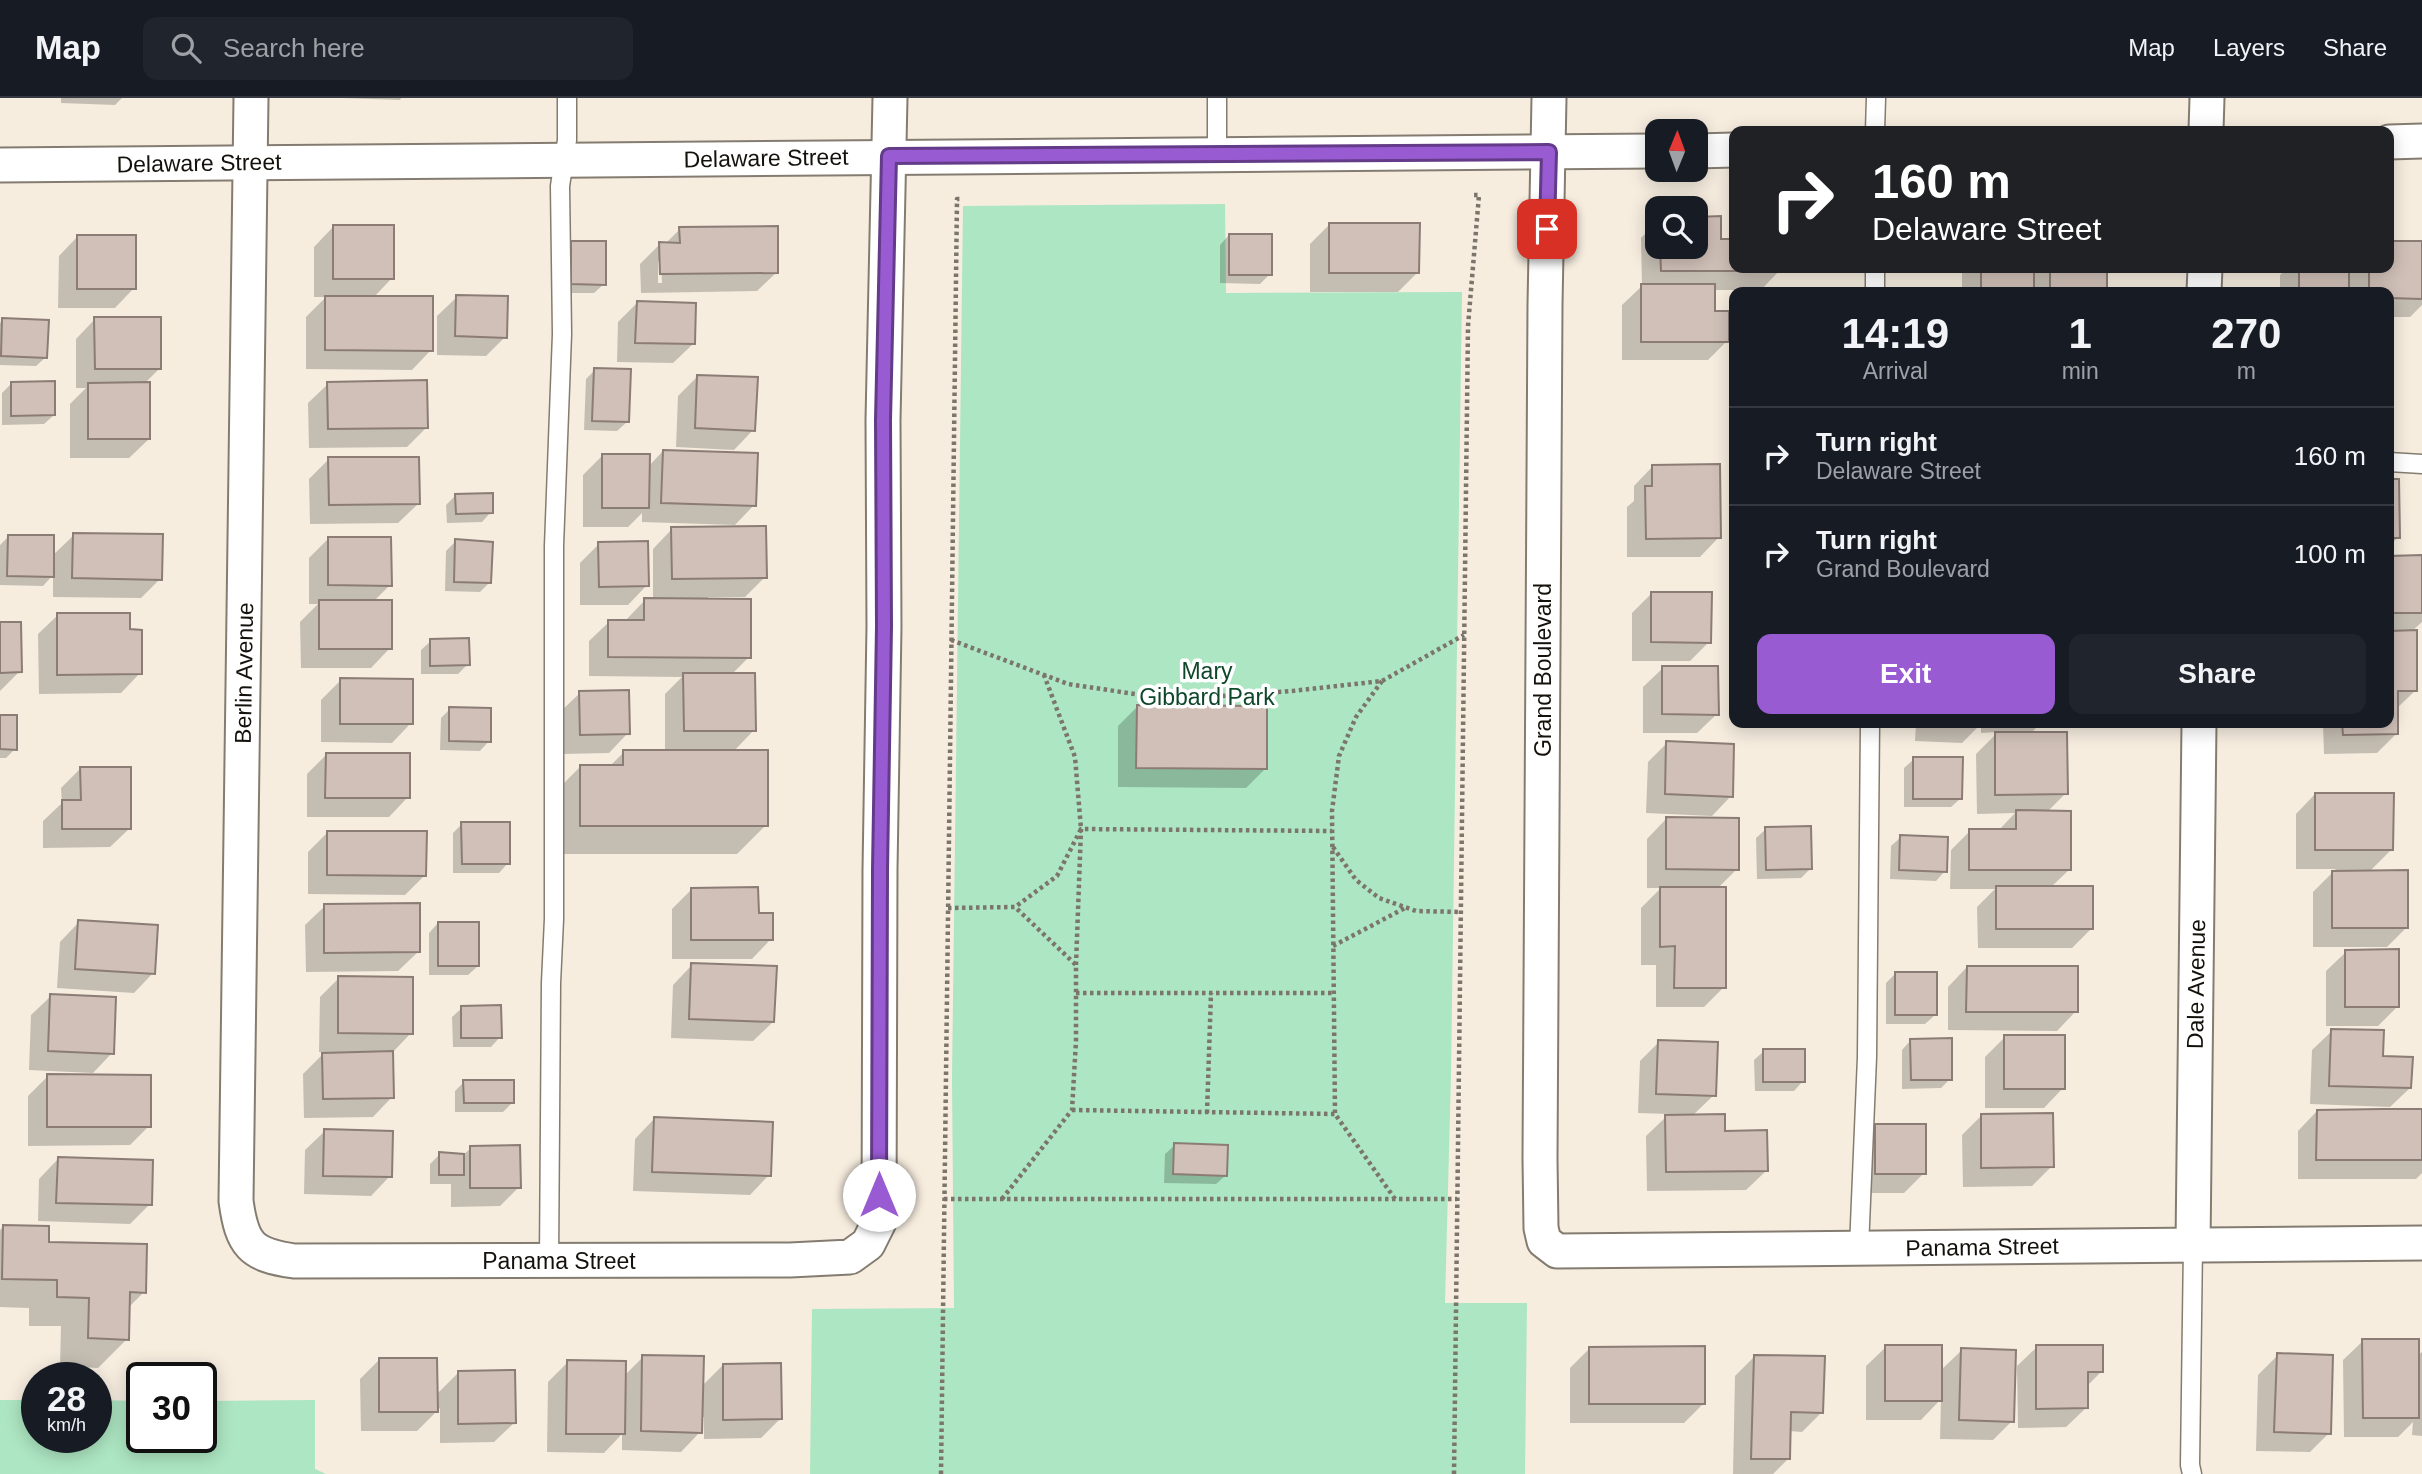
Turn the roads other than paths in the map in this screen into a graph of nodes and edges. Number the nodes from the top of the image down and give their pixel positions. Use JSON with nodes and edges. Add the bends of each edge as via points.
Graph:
{"nodes":[{"id":1,"x":251,"y":98,"type":"edge"},
{"id":2,"x":567,"y":98,"type":"edge"},
{"id":3,"x":890,"y":98,"type":"edge"},
{"id":4,"x":1217,"y":98,"type":"edge"},
{"id":5,"x":1549,"y":98,"type":"edge"},
{"id":6,"x":1876,"y":98,"type":"edge"},
{"id":7,"x":2207,"y":98,"type":"edge"},
{"id":8,"x":1875,"y":126,"type":"edge"},
{"id":9,"x":2206,"y":126,"type":"edge"},
{"id":10,"x":2422,"y":141,"type":"edge"},
{"id":11,"x":2394,"y":142,"type":"edge"},
{"id":12,"x":1729,"y":150,"type":"edge"},
{"id":13,"x":1645,"y":151,"type":"edge"},
{"id":14,"x":1708,"y":151,"type":"edge"},
{"id":15,"x":1549,"y":152,"type":"junction"},
{"id":16,"x":1217,"y":153,"type":"junction"},
{"id":17,"x":889,"y":156,"type":"junction"},
{"id":18,"x":563,"y":161,"type":"junction"},
{"id":19,"x":250,"y":162,"type":"junction"},
{"id":20,"x":0,"y":165,"type":"edge"},
{"id":21,"x":2394,"y":462,"type":"edge"},
{"id":22,"x":2422,"y":464,"type":"edge"},
{"id":23,"x":1870,"y":728,"type":"edge"},
{"id":24,"x":2199,"y":728,"type":"edge"},
{"id":25,"x":1544,"y":1241,"type":"joint"},
{"id":26,"x":2422,"y":1244,"type":"edge"},
{"id":27,"x":250,"y":1245,"type":"joint"},
{"id":28,"x":2193,"y":1245,"type":"junction"},
{"id":29,"x":1859,"y":1248,"type":"junction"},
{"id":30,"x":549,"y":1261,"type":"junction"},
{"id":31,"x":2192,"y":1474,"type":"edge"}],
"edges":[{"from":1,"to":19,"type":"street","name":"Berlin Avenue"},
{"from":2,"to":18,"type":"lane"},
{"from":3,"to":17,"type":"street"},
{"from":4,"to":16,"type":"lane"},
{"from":5,"to":15,"type":"street","name":"Grand Boulevard"},
{"from":6,"to":8,"type":"lane"},
{"from":7,"to":9,"type":"street"},
{"from":10,"to":11,"type":"street"},
{"from":12,"to":14,"type":"street"},
{"from":13,"to":15,"type":"street","name":"Delaware Street"},
{"from":15,"to":16,"type":"street","name":"Delaware Street"},
{"from":15,"to":25,"type":"street","name":"Grand Boulevard","via":[[1540,1159]]},
{"from":16,"to":17,"type":"street","name":"Delaware Street"},
{"from":17,"to":18,"type":"street","name":"Delaware Street"},
{"from":17,"to":30,"type":"street","name":"Panama Street","via":[[883,420],[879,1222],[868,1244],[850,1257]]},
{"from":18,"to":19,"type":"street","name":"Delaware Street"},
{"from":18,"to":30,"type":"lane","via":[[554,546]]},
{"from":19,"to":20,"type":"street","name":"Delaware Street"},
{"from":19,"to":27,"type":"street","name":"Berlin Avenue","via":[[236,1201],[239,1227]]},
{"from":21,"to":22,"type":"lane"},
{"from":23,"to":29,"type":"lane","via":[[1867,1057]]},
{"from":24,"to":28,"type":"street","name":"Dale Avenue"},
{"from":25,"to":29,"type":"street","name":"Panama Street","via":[[1557,1251]]},
{"from":26,"to":28,"type":"street","name":"Panama Street"},
{"from":27,"to":30,"type":"street","name":"Panama Street","via":[[268,1257],[294,1261]]},
{"from":28,"to":29,"type":"street","name":"Panama Street"},
{"from":28,"to":31,"type":"lane"}]}
